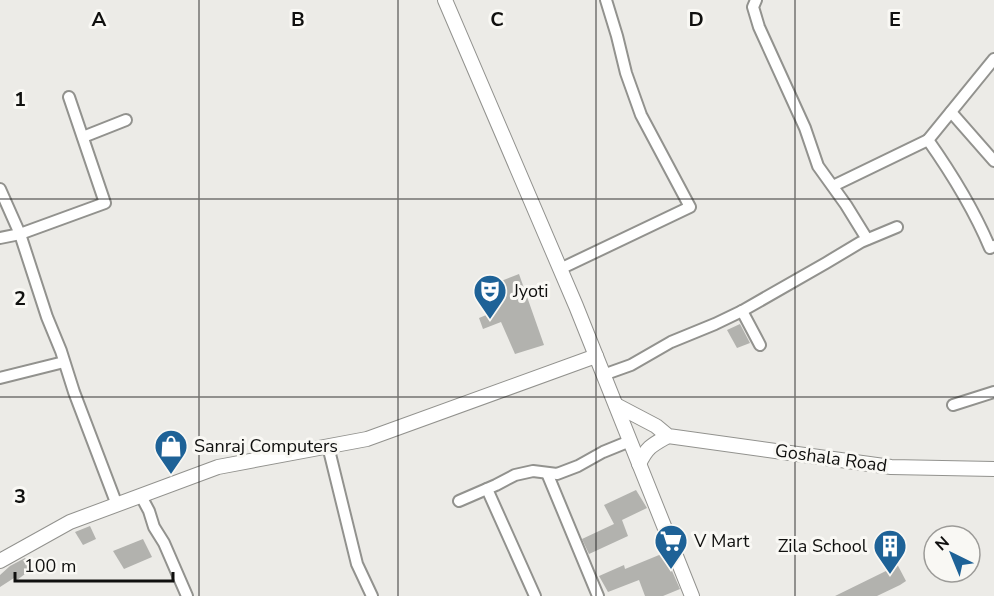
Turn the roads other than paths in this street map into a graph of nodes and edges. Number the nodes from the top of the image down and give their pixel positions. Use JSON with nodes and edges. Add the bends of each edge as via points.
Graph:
{"nodes":[{"id":1,"x":446,"y":0,"type":"edge"},
{"id":2,"x":606,"y":0,"type":"edge"},
{"id":3,"x":756,"y":0,"type":"edge"},
{"id":4,"x":994,"y":59,"type":"edge"},
{"id":5,"x":69,"y":97,"type":"dead end"},
{"id":6,"x":951,"y":112,"type":"junction"},
{"id":7,"x":126,"y":120,"type":"dead end"},
{"id":8,"x":83,"y":137,"type":"junction"},
{"id":9,"x":928,"y":140,"type":"junction"},
{"id":10,"x":994,"y":161,"type":"edge"},
{"id":11,"x":833,"y":186,"type":"junction"},
{"id":12,"x":0,"y":189,"type":"edge"},
{"id":13,"x":897,"y":227,"type":"dead end"},
{"id":14,"x":20,"y":234,"type":"junction"},
{"id":15,"x":0,"y":238,"type":"edge"},
{"id":16,"x":867,"y":239,"type":"junction"},
{"id":17,"x":994,"y":246,"type":"edge"},
{"id":18,"x":560,"y":269,"type":"junction"},
{"id":19,"x":741,"y":311,"type":"junction"},
{"id":20,"x":760,"y":345,"type":"dead end"},
{"id":21,"x":596,"y":356,"type":"junction"},
{"id":22,"x":64,"y":362,"type":"junction"},
{"id":23,"x":603,"y":375,"type":"junction"},
{"id":24,"x":0,"y":378,"type":"edge"},
{"id":25,"x":994,"y":392,"type":"edge"},
{"id":26,"x":616,"y":405,"type":"junction"},
{"id":27,"x":953,"y":405,"type":"dead end"},
{"id":28,"x":668,"y":436,"type":"junction"},
{"id":29,"x":630,"y":441,"type":"junction"},
{"id":30,"x":328,"y":446,"type":"junction"},
{"id":31,"x":639,"y":464,"type":"junction"},
{"id":32,"x":994,"y":469,"type":"edge"},
{"id":33,"x":547,"y":473,"type":"junction"},
{"id":34,"x":487,"y":489,"type":"junction"},
{"id":35,"x":141,"y":496,"type":"junction"},
{"id":36,"x":459,"y":501,"type":"dead end"},
{"id":37,"x":117,"y":505,"type":"junction"},
{"id":38,"x":0,"y":561,"type":"edge"},
{"id":39,"x":188,"y":596,"type":"edge"},
{"id":40,"x":372,"y":596,"type":"edge"},
{"id":41,"x":535,"y":596,"type":"edge"},
{"id":42,"x":598,"y":596,"type":"edge"},
{"id":43,"x":692,"y":596,"type":"edge"}],
"edges":[{"from":1,"to":18,"type":"main road"},
{"from":2,"to":18,"type":"street","via":[[641,115],[690,207]]},
{"from":3,"to":11,"type":"street","via":[[753,7],[759,27],[818,166]]},
{"from":4,"to":6,"type":"street"},
{"from":5,"to":8,"type":"street"},
{"from":6,"to":9,"type":"street"},
{"from":6,"to":10,"type":"street"},
{"from":7,"to":8,"type":"street"},
{"from":8,"to":14,"type":"street","via":[[105,203]]},
{"from":9,"to":11,"type":"street"},
{"from":9,"to":17,"type":"street","via":[[978,220],[990,248]]},
{"from":11,"to":16,"type":"street"},
{"from":12,"to":14,"type":"street"},
{"from":13,"to":16,"type":"street"},
{"from":14,"to":15,"type":"street"},
{"from":14,"to":22,"type":"street"},
{"from":16,"to":19,"type":"street"},
{"from":18,"to":21,"type":"main road"},
{"from":19,"to":20,"type":"street"},
{"from":19,"to":23,"type":"street"},
{"from":21,"to":23,"type":"main road"},
{"from":21,"to":30,"type":"main road","via":[[367,439]]},
{"from":22,"to":24,"type":"street"},
{"from":22,"to":37,"type":"street"},
{"from":23,"to":26,"type":"main road"},
{"from":25,"to":27,"type":"street"},
{"from":26,"to":28,"type":"main road"},
{"from":26,"to":29,"type":"main road"},
{"from":28,"to":31,"type":"main road","via":[[645,451]]},
{"from":28,"to":32,"type":"main road","name":"Goshala Road","via":[[891,467]]},
{"from":29,"to":31,"type":"main road"},
{"from":29,"to":33,"type":"street","via":[[579,466],[557,474]]},
{"from":30,"to":35,"type":"main road","via":[[218,467]]},
{"from":30,"to":40,"type":"street","via":[[357,564]]},
{"from":31,"to":43,"type":"main road"},
{"from":33,"to":34,"type":"street","via":[[515,475]]},
{"from":33,"to":42,"type":"street"},
{"from":34,"to":36,"type":"street"},
{"from":34,"to":41,"type":"street"},
{"from":35,"to":37,"type":"main road"},
{"from":35,"to":39,"type":"street"},
{"from":37,"to":38,"type":"main road","via":[[70,522]]}]}
